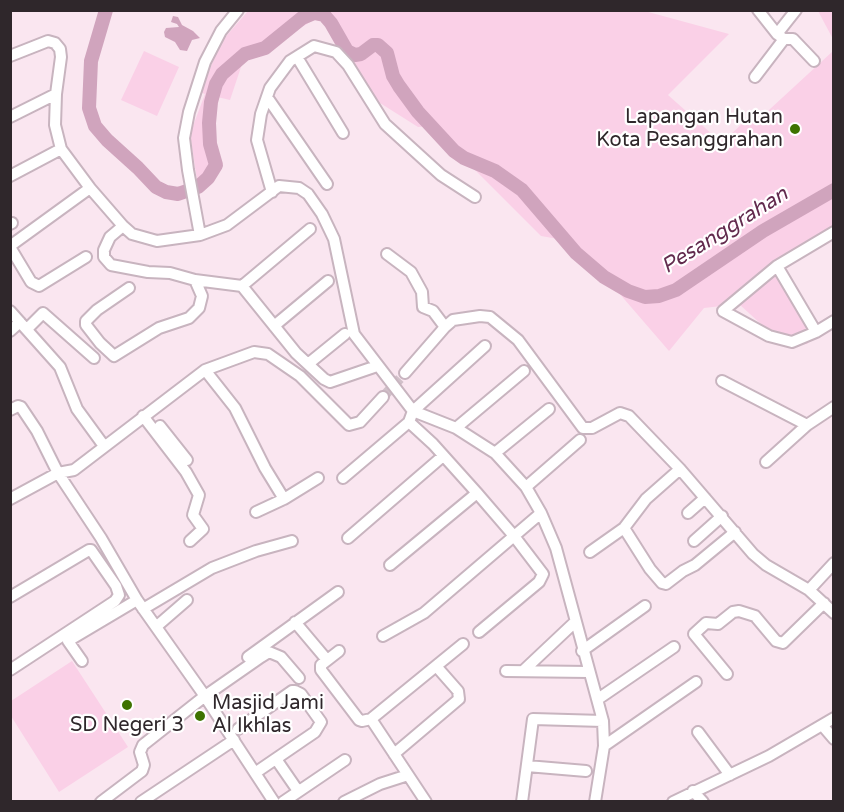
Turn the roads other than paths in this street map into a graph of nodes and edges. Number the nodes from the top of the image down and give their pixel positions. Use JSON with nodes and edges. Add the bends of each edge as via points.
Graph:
{"nodes":[{"id":1,"x":238,"y":10,"type":"edge"},
{"id":2,"x":758,"y":10,"type":"edge"},
{"id":3,"x":796,"y":10,"type":"edge"},
{"id":4,"x":781,"y":37,"type":"junction"},
{"id":5,"x":10,"y":56,"type":"edge"},
{"id":6,"x":297,"y":57,"type":"junction"},
{"id":7,"x":814,"y":61,"type":"dead end"},
{"id":8,"x":755,"y":77,"type":"dead end"},
{"id":9,"x":56,"y":94,"type":"junction"},
{"id":10,"x":267,"y":97,"type":"junction"},
{"id":11,"x":10,"y":117,"type":"edge"},
{"id":12,"x":343,"y":133,"type":"dead end"},
{"id":13,"x":61,"y":149,"type":"junction"},
{"id":14,"x":10,"y":176,"type":"edge"},
{"id":15,"x":327,"y":184,"type":"dead end"},
{"id":16,"x":90,"y":189,"type":"junction"},
{"id":17,"x":272,"y":192,"type":"junction"},
{"id":18,"x":475,"y":197,"type":"dead end"},
{"id":19,"x":123,"y":226,"type":"junction"},
{"id":20,"x":310,"y":229,"type":"dead end"},
{"id":21,"x":834,"y":232,"type":"edge"},
{"id":22,"x":200,"y":236,"type":"junction"},
{"id":23,"x":10,"y":246,"type":"edge"},
{"id":24,"x":387,"y":254,"type":"dead end"},
{"id":25,"x":86,"y":257,"type":"dead end"},
{"id":26,"x":777,"y":266,"type":"junction"},
{"id":27,"x":195,"y":279,"type":"junction"},
{"id":28,"x":328,"y":281,"type":"dead end"},
{"id":29,"x":242,"y":286,"type":"junction"},
{"id":30,"x":129,"y":288,"type":"dead end"},
{"id":31,"x":10,"y":311,"type":"edge"},
{"id":32,"x":834,"y":321,"type":"edge"},
{"id":33,"x":23,"y":325,"type":"junction"},
{"id":34,"x":274,"y":326,"type":"junction"},
{"id":35,"x":445,"y":327,"type":"junction"},
{"id":36,"x":10,"y":331,"type":"edge"},
{"id":37,"x":816,"y":332,"type":"junction"},
{"id":38,"x":345,"y":334,"type":"dead end"},
{"id":39,"x":485,"y":346,"type":"dead end"},
{"id":40,"x":94,"y":358,"type":"dead end"},
{"id":41,"x":308,"y":364,"type":"junction"},
{"id":42,"x":377,"y":366,"type":"junction"},
{"id":43,"x":205,"y":370,"type":"junction"},
{"id":44,"x":524,"y":371,"type":"dead end"},
{"id":45,"x":405,"y":373,"type":"tunnel mouth"},
{"id":46,"x":722,"y":381,"type":"dead end"},
{"id":47,"x":383,"y":397,"type":"tunnel mouth"},
{"id":48,"x":834,"y":407,"type":"edge"},
{"id":49,"x":549,"y":409,"type":"dead end"},
{"id":50,"x":10,"y":410,"type":"edge"},
{"id":51,"x":413,"y":411,"type":"junction"},
{"id":52,"x":146,"y":414,"type":"junction"},
{"id":53,"x":409,"y":422,"type":"junction"},
{"id":54,"x":807,"y":425,"type":"junction"},
{"id":55,"x":456,"y":428,"type":"junction"},
{"id":56,"x":580,"y":440,"type":"dead end"},
{"id":57,"x":104,"y":446,"type":"junction"},
{"id":58,"x":495,"y":453,"type":"junction"},
{"id":59,"x":443,"y":456,"type":"junction"},
{"id":60,"x":186,"y":460,"type":"dead end"},
{"id":61,"x":766,"y":462,"type":"dead end"},
{"id":62,"x":680,"y":469,"type":"junction"},
{"id":63,"x":58,"y":473,"type":"junction"},
{"id":64,"x":343,"y":477,"type":"dead end"},
{"id":65,"x":318,"y":478,"type":"dead end"},
{"id":66,"x":526,"y":487,"type":"junction"},
{"id":67,"x":477,"y":493,"type":"junction"},
{"id":68,"x":705,"y":498,"type":"junction"},
{"id":69,"x":10,"y":499,"type":"edge"},
{"id":70,"x":284,"y":499,"type":"junction"},
{"id":71,"x":256,"y":512,"type":"dead end"},
{"id":72,"x":688,"y":513,"type":"dead end"},
{"id":73,"x":539,"y":516,"type":"junction"},
{"id":74,"x":722,"y":516,"type":"junction"},
{"id":75,"x":624,"y":528,"type":"junction"},
{"id":76,"x":735,"y":532,"type":"junction"},
{"id":77,"x":516,"y":534,"type":"junction"},
{"id":78,"x":348,"y":538,"type":"dead end"},
{"id":79,"x":292,"y":541,"type":"dead end"},
{"id":80,"x":190,"y":542,"type":"dead end"},
{"id":81,"x":694,"y":542,"type":"dead end"},
{"id":82,"x":590,"y":552,"type":"dead end"},
{"id":83,"x":834,"y":563,"type":"edge"},
{"id":84,"x":390,"y":565,"type":"dead end"},
{"id":85,"x":809,"y":590,"type":"junction"},
{"id":86,"x":338,"y":592,"type":"dead end"},
{"id":87,"x":10,"y":597,"type":"edge"},
{"id":88,"x":188,"y":600,"type":"dead end"},
{"id":89,"x":824,"y":603,"type":"junction"},
{"id":90,"x":140,"y":604,"type":"junction"},
{"id":91,"x":645,"y":606,"type":"dead end"},
{"id":92,"x":834,"y":613,"type":"edge"},
{"id":93,"x":575,"y":621,"type":"junction"},
{"id":94,"x":295,"y":622,"type":"junction"},
{"id":95,"x":157,"y":626,"type":"junction"},
{"id":96,"x":479,"y":632,"type":"dead end"},
{"id":97,"x":383,"y":636,"type":"dead end"},
{"id":98,"x":68,"y":641,"type":"junction"},
{"id":99,"x":463,"y":644,"type":"dead end"},
{"id":100,"x":674,"y":647,"type":"dead end"},
{"id":101,"x":339,"y":651,"type":"dead end"},
{"id":102,"x":582,"y":651,"type":"junction"},
{"id":103,"x":327,"y":660,"type":"junction"},
{"id":104,"x":82,"y":661,"type":"dead end"},
{"id":105,"x":436,"y":666,"type":"junction"},
{"id":106,"x":10,"y":670,"type":"edge"},
{"id":107,"x":506,"y":671,"type":"dead end"},
{"id":108,"x":523,"y":671,"type":"junction"},
{"id":109,"x":589,"y":672,"type":"junction"},
{"id":110,"x":727,"y":674,"type":"dead end"},
{"id":111,"x":10,"y":675,"type":"edge"},
{"id":112,"x":299,"y":678,"type":"dead end"},
{"id":113,"x":696,"y":682,"type":"dead end"},
{"id":114,"x":203,"y":694,"type":"junction"},
{"id":115,"x":598,"y":699,"type":"junction"},
{"id":116,"x":834,"y":718,"type":"edge"},
{"id":117,"x":371,"y":719,"type":"junction"},
{"id":118,"x":603,"y":721,"type":"junction"},
{"id":119,"x":822,"y":725,"type":"junction"},
{"id":120,"x":238,"y":729,"type":"dead end"},
{"id":121,"x":698,"y":732,"type":"dead end"},
{"id":122,"x":834,"y":739,"type":"edge"},
{"id":123,"x":234,"y":740,"type":"junction"},
{"id":124,"x":604,"y":746,"type":"junction"},
{"id":125,"x":394,"y":754,"type":"junction"},
{"id":126,"x":276,"y":759,"type":"junction"},
{"id":127,"x":345,"y":760,"type":"dead end"},
{"id":128,"x":527,"y":766,"type":"junction"},
{"id":129,"x":586,"y":771,"type":"dead end"},
{"id":130,"x":255,"y":773,"type":"junction"},
{"id":131,"x":408,"y":775,"type":"junction"},
{"id":132,"x":730,"y":775,"type":"junction"},
{"id":133,"x":296,"y":788,"type":"dead end"},
{"id":134,"x":693,"y":791,"type":"junction"},
{"id":135,"x":101,"y":801,"type":"edge"},
{"id":136,"x":141,"y":801,"type":"edge"},
{"id":137,"x":274,"y":801,"type":"edge"},
{"id":138,"x":283,"y":801,"type":"edge"},
{"id":139,"x":344,"y":801,"type":"edge"},
{"id":140,"x":426,"y":801,"type":"edge"},
{"id":141,"x":522,"y":801,"type":"edge"},
{"id":142,"x":595,"y":801,"type":"edge"},
{"id":143,"x":674,"y":801,"type":"edge"},
{"id":144,"x":703,"y":801,"type":"edge"}],
"edges":[{"from":1,"to":22,"type":"street","via":[[205,62],[184,138]]},
{"from":2,"to":4,"type":"street"},
{"from":3,"to":4,"type":"street"},
{"from":4,"to":7,"type":"street","via":[[793,39]]},
{"from":4,"to":8,"type":"street"},
{"from":5,"to":9,"type":"street","via":[[48,41],[55,43],[61,57]]},
{"from":6,"to":10,"type":"street","via":[[290,61]]},
{"from":6,"to":12,"type":"street"},
{"from":6,"to":18,"type":"street","via":[[314,46],[336,52],[385,124],[441,175]]},
{"from":9,"to":11,"type":"street"},
{"from":9,"to":13,"type":"street","via":[[55,125]]},
{"from":10,"to":15,"type":"street"},
{"from":10,"to":17,"type":"street","via":[[257,140]]},
{"from":13,"to":14,"type":"street"},
{"from":13,"to":16,"type":"street"},
{"from":16,"to":19,"type":"street"},
{"from":16,"to":23,"type":"street"},
{"from":17,"to":22,"type":"street","via":[[226,225]]},
{"from":17,"to":42,"type":"street","via":[[279,186],[299,188],[322,214],[334,239],[354,334]]},
{"from":19,"to":22,"type":"street","via":[[132,234],[158,241]]},
{"from":19,"to":27,"type":"street","via":[[110,237],[104,250],[111,265]]},
{"from":20,"to":29,"type":"street"},
{"from":21,"to":26,"type":"street"},
{"from":23,"to":25,"type":"street","via":[[32,282],[39,286]]},
{"from":24,"to":35,"type":"street","via":[[411,272],[422,292],[423,307],[432,311]]},
{"from":26,"to":37,"type":"street"},
{"from":26,"to":37,"type":"street","via":[[723,311],[769,336],[792,342]]},
{"from":27,"to":29,"type":"street"},
{"from":27,"to":30,"type":"street","via":[[202,296],[199,308],[189,318],[159,328],[114,357],[86,321]]},
{"from":28,"to":34,"type":"street"},
{"from":29,"to":34,"type":"street"},
{"from":31,"to":33,"type":"street"},
{"from":32,"to":37,"type":"street"},
{"from":33,"to":36,"type":"street"},
{"from":33,"to":40,"type":"street","via":[[44,313]]},
{"from":33,"to":57,"type":"street","via":[[60,367],[77,408]]},
{"from":34,"to":41,"type":"street"},
{"from":35,"to":45,"type":"street"},
{"from":35,"to":62,"type":"street","via":[[453,320],[490,317],[518,340],[583,428],[592,428],[620,413],[628,416]]},
{"from":38,"to":41,"type":"street"},
{"from":39,"to":51,"type":"street"},
{"from":41,"to":42,"type":"street","via":[[330,382]]},
{"from":42,"to":51,"type":"street"},
{"from":43,"to":47,"type":"street","via":[[254,352],[268,354],[300,376],[350,425],[360,422]]},
{"from":43,"to":52,"type":"street"},
{"from":43,"to":70,"type":"street","via":[[235,408]]},
{"from":44,"to":55,"type":"street"},
{"from":46,"to":54,"type":"street"},
{"from":48,"to":54,"type":"street"},
{"from":49,"to":58,"type":"street"},
{"from":50,"to":63,"type":"street","via":[[21,407]]},
{"from":51,"to":53,"type":"street"},
{"from":51,"to":55,"type":"street"},
{"from":52,"to":57,"type":"street"},
{"from":52,"to":60,"type":"street"},
{"from":52,"to":80,"type":"street","via":[[200,495],[193,515],[203,529]]},
{"from":53,"to":59,"type":"street"},
{"from":53,"to":64,"type":"street"},
{"from":54,"to":61,"type":"street"},
{"from":55,"to":58,"type":"street"},
{"from":56,"to":66,"type":"street"},
{"from":57,"to":63,"type":"street","via":[[74,470]]},
{"from":58,"to":66,"type":"street"},
{"from":59,"to":67,"type":"street"},
{"from":59,"to":78,"type":"street"},
{"from":62,"to":68,"type":"street"},
{"from":62,"to":75,"type":"street","via":[[646,499]]},
{"from":63,"to":69,"type":"street"},
{"from":63,"to":90,"type":"street"},
{"from":65,"to":70,"type":"street"},
{"from":66,"to":73,"type":"street"},
{"from":67,"to":77,"type":"street"},
{"from":67,"to":84,"type":"street"},
{"from":68,"to":72,"type":"street"},
{"from":68,"to":74,"type":"street"},
{"from":70,"to":71,"type":"street"},
{"from":73,"to":77,"type":"street"},
{"from":73,"to":93,"type":"street","via":[[556,548]]},
{"from":74,"to":76,"type":"street"},
{"from":74,"to":81,"type":"street"},
{"from":75,"to":76,"type":"street","via":[[650,569],[666,584]]},
{"from":75,"to":82,"type":"street"},
{"from":76,"to":85,"type":"street","via":[[766,565]]},
{"from":77,"to":96,"type":"street","via":[[541,570],[542,578]]},
{"from":77,"to":97,"type":"street","via":[[424,613]]},
{"from":79,"to":90,"type":"street","via":[[212,568]]},
{"from":83,"to":85,"type":"street"},
{"from":85,"to":89,"type":"street"},
{"from":86,"to":94,"type":"street"},
{"from":87,"to":106,"type":"street","via":[[89,550],[119,595],[115,602]]},
{"from":88,"to":95,"type":"street"},
{"from":89,"to":92,"type":"street"},
{"from":89,"to":110,"type":"street","via":[[783,643],[776,641],[756,616],[739,611],[718,624],[706,623],[694,634]]},
{"from":90,"to":95,"type":"street"},
{"from":90,"to":98,"type":"street"},
{"from":91,"to":102,"type":"street"},
{"from":93,"to":102,"type":"street"},
{"from":93,"to":108,"type":"street"},
{"from":94,"to":103,"type":"street"},
{"from":94,"to":114,"type":"street"},
{"from":95,"to":114,"type":"street"},
{"from":98,"to":104,"type":"street"},
{"from":98,"to":111,"type":"street"},
{"from":99,"to":105,"type":"street"},
{"from":100,"to":115,"type":"street"},
{"from":101,"to":103,"type":"street"},
{"from":102,"to":109,"type":"street"},
{"from":103,"to":117,"type":"street","via":[[321,670],[359,720]]},
{"from":105,"to":117,"type":"street"},
{"from":105,"to":125,"type":"street","via":[[458,691],[459,699]]},
{"from":107,"to":108,"type":"street"},
{"from":108,"to":109,"type":"street"},
{"from":109,"to":115,"type":"street"},
{"from":112,"to":114,"type":"street","via":[[281,657],[269,652]]},
{"from":113,"to":124,"type":"street"},
{"from":114,"to":123,"type":"street"},
{"from":114,"to":135,"type":"street","via":[[143,745],[142,771]]},
{"from":115,"to":118,"type":"street"},
{"from":116,"to":119,"type":"street"},
{"from":117,"to":125,"type":"street"},
{"from":118,"to":124,"type":"street"},
{"from":118,"to":128,"type":"street","via":[[533,719]]},
{"from":119,"to":122,"type":"street"},
{"from":119,"to":132,"type":"street"},
{"from":120,"to":126,"type":"street","via":[[292,691],[302,694],[319,718],[319,728]]},
{"from":121,"to":132,"type":"street"},
{"from":123,"to":130,"type":"street"},
{"from":123,"to":136,"type":"street"},
{"from":124,"to":142,"type":"street"},
{"from":125,"to":131,"type":"street"},
{"from":126,"to":130,"type":"street"},
{"from":126,"to":133,"type":"street"},
{"from":127,"to":138,"type":"street"},
{"from":128,"to":129,"type":"street"},
{"from":128,"to":141,"type":"street"},
{"from":130,"to":137,"type":"street"},
{"from":131,"to":139,"type":"street"},
{"from":131,"to":140,"type":"street"},
{"from":132,"to":134,"type":"street"},
{"from":134,"to":143,"type":"street"},
{"from":134,"to":144,"type":"street"}]}
